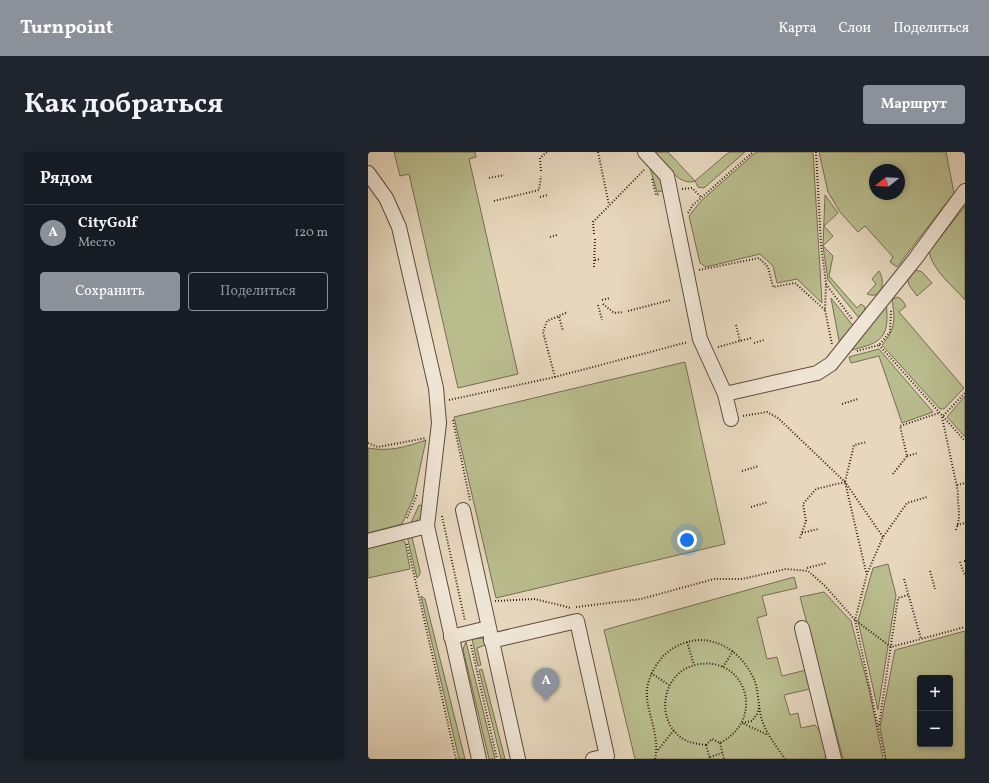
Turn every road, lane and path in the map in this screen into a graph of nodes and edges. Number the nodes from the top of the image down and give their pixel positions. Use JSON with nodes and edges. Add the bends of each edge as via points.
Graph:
{"nodes":[{"id":1,"x":547,"y":152,"type":"edge"},
{"id":2,"x":598,"y":152,"type":"edge"},
{"id":3,"x":645,"y":152,"type":"edge"},
{"id":4,"x":753,"y":152,"type":"edge"},
{"id":5,"x":816,"y":152,"type":"edge"},
{"id":6,"x":649,"y":170,"type":"dead end"},
{"id":7,"x":540,"y":171,"type":"dead end"},
{"id":8,"x":368,"y":173,"type":"edge"},
{"id":9,"x":504,"y":175,"type":"dead end"},
{"id":10,"x":541,"y":176,"type":"dead end"},
{"id":11,"x":651,"y":176,"type":"dead end"},
{"id":12,"x":489,"y":178,"type":"dead end"},
{"id":13,"x":692,"y":188,"type":"dead end"},
{"id":14,"x":965,"y":191,"type":"edge"},
{"id":15,"x":548,"y":194,"type":"dead end"},
{"id":16,"x":656,"y":195,"type":"dead end"},
{"id":17,"x":540,"y":196,"type":"dead end"},
{"id":18,"x":701,"y":197,"type":"junction"},
{"id":19,"x":494,"y":201,"type":"dead end"},
{"id":20,"x":609,"y":205,"type":"junction"},
{"id":21,"x":686,"y":215,"type":"dead end"},
{"id":22,"x":594,"y":234,"type":"dead end"},
{"id":23,"x":557,"y":235,"type":"dead end"},
{"id":24,"x":550,"y":237,"type":"dead end"},
{"id":25,"x":595,"y":239,"type":"dead end"},
{"id":26,"x":601,"y":259,"type":"dead end"},
{"id":27,"x":594,"y":261,"type":"junction"},
{"id":28,"x":696,"y":263,"type":"dead end"},
{"id":29,"x":594,"y":267,"type":"dead end"},
{"id":30,"x":826,"y":283,"type":"junction"},
{"id":31,"x":888,"y":292,"type":"junction"},
{"id":32,"x":610,"y":298,"type":"dead end"},
{"id":33,"x":602,"y":300,"type":"dead end"},
{"id":34,"x":670,"y":300,"type":"dead end"},
{"id":35,"x":603,"y":304,"type":"dead end"},
{"id":36,"x":598,"y":305,"type":"dead end"},
{"id":37,"x":825,"y":310,"type":"junction"},
{"id":38,"x":628,"y":311,"type":"dead end"},
{"id":39,"x":568,"y":312,"type":"dead end"},
{"id":40,"x":623,"y":312,"type":"dead end"},
{"id":41,"x":559,"y":316,"type":"junction"},
{"id":42,"x":602,"y":320,"type":"dead end"},
{"id":43,"x":736,"y":325,"type":"dead end"},
{"id":44,"x":859,"y":328,"type":"junction"},
{"id":45,"x":563,"y":331,"type":"dead end"},
{"id":46,"x":751,"y":338,"type":"dead end"},
{"id":47,"x":693,"y":340,"type":"dead end"},
{"id":48,"x":764,"y":340,"type":"dead end"},
{"id":49,"x":740,"y":341,"type":"junction"},
{"id":50,"x":754,"y":343,"type":"dead end"},
{"id":51,"x":706,"y":351,"type":"junction"},
{"id":52,"x":836,"y":357,"type":"junction"},
{"id":53,"x":555,"y":377,"type":"junction"},
{"id":54,"x":965,"y":393,"type":"edge"},
{"id":55,"x":725,"y":394,"type":"junction"},
{"id":56,"x":858,"y":399,"type":"dead end"},
{"id":57,"x":448,"y":400,"type":"dead end"},
{"id":58,"x":842,"y":404,"type":"dead end"},
{"id":59,"x":451,"y":413,"type":"dead end"},
{"id":60,"x":939,"y":413,"type":"junction"},
{"id":61,"x":942,"y":417,"type":"junction"},
{"id":62,"x":730,"y":419,"type":"joint"},
{"id":63,"x":430,"y":438,"type":"dead end"},
{"id":64,"x":965,"y":441,"type":"edge"},
{"id":65,"x":867,"y":442,"type":"dead end"},
{"id":66,"x":368,"y":443,"type":"edge"},
{"id":67,"x":918,"y":453,"type":"dead end"},
{"id":68,"x":907,"y":456,"type":"junction"},
{"id":69,"x":759,"y":466,"type":"dead end"},
{"id":70,"x":742,"y":471,"type":"dead end"},
{"id":71,"x":893,"y":474,"type":"dead end"},
{"id":72,"x":845,"y":482,"type":"junction"},
{"id":73,"x":965,"y":483,"type":"edge"},
{"id":74,"x":957,"y":485,"type":"junction"},
{"id":75,"x":418,"y":491,"type":"dead end"},
{"id":76,"x":926,"y":497,"type":"dead end"},
{"id":77,"x":768,"y":502,"type":"dead end"},
{"id":78,"x":751,"y":507,"type":"dead end"},
{"id":79,"x":463,"y":510,"type":"joint"},
{"id":80,"x":965,"y":523,"type":"edge"},
{"id":81,"x":957,"y":525,"type":"junction"},
{"id":82,"x":426,"y":526,"type":"junction"},
{"id":83,"x":818,"y":529,"type":"dead end"},
{"id":84,"x":956,"y":530,"type":"dead end"},
{"id":85,"x":404,"y":532,"type":"junction"},
{"id":86,"x":802,"y":533,"type":"junction"},
{"id":87,"x":883,"y":537,"type":"junction"},
{"id":88,"x":800,"y":538,"type":"dead end"},
{"id":89,"x":368,"y":540,"type":"edge"},
{"id":90,"x":960,"y":562,"type":"dead end"},
{"id":91,"x":826,"y":563,"type":"dead end"},
{"id":92,"x":807,"y":568,"type":"dead end"},
{"id":93,"x":930,"y":571,"type":"dead end"},
{"id":94,"x":867,"y":574,"type":"junction"},
{"id":95,"x":965,"y":576,"type":"edge"},
{"id":96,"x":904,"y":579,"type":"dead end"},
{"id":97,"x":935,"y":589,"type":"dead end"},
{"id":98,"x":908,"y":595,"type":"junction"},
{"id":99,"x":481,"y":597,"type":"junction"},
{"id":100,"x":855,"y":620,"type":"junction"},
{"id":101,"x":965,"y":627,"type":"edge"},
{"id":102,"x":802,"y":628,"type":"dead end"},
{"id":103,"x":489,"y":634,"type":"junction"},
{"id":104,"x":451,"y":637,"type":"junction"},
{"id":105,"x":921,"y":639,"type":"junction"},
{"id":106,"x":687,"y":642,"type":"junction"},
{"id":107,"x":891,"y":647,"type":"junction"},
{"id":108,"x":733,"y":651,"type":"junction"},
{"id":109,"x":694,"y":665,"type":"junction"},
{"id":110,"x":724,"y":667,"type":"junction"},
{"id":111,"x":651,"y":673,"type":"junction"},
{"id":112,"x":669,"y":685,"type":"junction"},
{"id":113,"x":759,"y":706,"type":"junction"},
{"id":114,"x":742,"y":723,"type":"junction"},
{"id":115,"x":879,"y":726,"type":"junction"},
{"id":116,"x":674,"y":730,"type":"junction"},
{"id":117,"x":769,"y":735,"type":"junction"},
{"id":118,"x":720,"y":743,"type":"junction"},
{"id":119,"x":706,"y":745,"type":"junction"},
{"id":120,"x":657,"y":751,"type":"junction"},
{"id":121,"x":722,"y":753,"type":"junction"},
{"id":122,"x":710,"y":758,"type":"edge"},
{"id":123,"x":456,"y":759,"type":"edge"},
{"id":124,"x":479,"y":759,"type":"edge"},
{"id":125,"x":518,"y":759,"type":"edge"},
{"id":126,"x":593,"y":759,"type":"edge"},
{"id":127,"x":655,"y":759,"type":"edge"},
{"id":128,"x":724,"y":759,"type":"edge"},
{"id":129,"x":785,"y":759,"type":"edge"},
{"id":130,"x":834,"y":759,"type":"edge"},
{"id":131,"x":885,"y":759,"type":"edge"}],
"edges":[{"from":1,"to":7,"type":"path","via":[[540,158]]},
{"from":2,"to":20,"type":"path"},
{"from":3,"to":51,"type":"lane","via":[[667,176],[700,339]]},
{"from":4,"to":18,"type":"path"},
{"from":5,"to":30,"type":"path","via":[[821,244]]},
{"from":6,"to":20,"type":"path","via":[[647,168]]},
{"from":8,"to":82,"type":"lane","via":[[386,198],[399,227],[436,388],[439,423]]},
{"from":9,"to":12,"type":"path"},
{"from":10,"to":19,"type":"path","via":[[539,190]]},
{"from":11,"to":16,"type":"path"},
{"from":13,"to":18,"type":"path"},
{"from":14,"to":31,"type":"lane"},
{"from":15,"to":17,"type":"path"},
{"from":18,"to":21,"type":"path"},
{"from":20,"to":22,"type":"path","via":[[593,222]]},
{"from":23,"to":24,"type":"path"},
{"from":25,"to":27,"type":"path"},
{"from":26,"to":27,"type":"path"},
{"from":27,"to":29,"type":"path"},
{"from":28,"to":37,"type":"path","via":[[698,271],[759,258],[768,267],[774,287],[795,283]]},
{"from":30,"to":37,"type":"path"},
{"from":30,"to":44,"type":"path"},
{"from":31,"to":44,"type":"lane"},
{"from":31,"to":60,"type":"path","via":[[892,316],[890,332],[879,345]]},
{"from":32,"to":33,"type":"path"},
{"from":34,"to":38,"type":"path"},
{"from":35,"to":40,"type":"path","via":[[614,312]]},
{"from":36,"to":42,"type":"path"},
{"from":37,"to":52,"type":"path"},
{"from":39,"to":41,"type":"path"},
{"from":41,"to":45,"type":"path"},
{"from":41,"to":53,"type":"path","via":[[547,321],[544,332]]},
{"from":43,"to":49,"type":"path"},
{"from":44,"to":52,"type":"lane"},
{"from":46,"to":49,"type":"path"},
{"from":47,"to":53,"type":"path"},
{"from":48,"to":50,"type":"path"},
{"from":49,"to":51,"type":"path"},
{"from":51,"to":55,"type":"lane"},
{"from":52,"to":55,"type":"lane","via":[[831,364],[817,373]]},
{"from":53,"to":57,"type":"path"},
{"from":54,"to":61,"type":"path"},
{"from":55,"to":62,"type":"lane"},
{"from":56,"to":58,"type":"path"},
{"from":59,"to":79,"type":"path","via":[[472,508]]},
{"from":60,"to":61,"type":"path"},
{"from":60,"to":68,"type":"path","via":[[900,426]]},
{"from":61,"to":64,"type":"path"},
{"from":61,"to":74,"type":"path"},
{"from":62,"to":72,"type":"path","via":[[762,412],[773,414]]},
{"from":63,"to":66,"type":"path","via":[[378,447]]},
{"from":65,"to":72,"type":"path","via":[[854,445]]},
{"from":67,"to":68,"type":"path"},
{"from":68,"to":71,"type":"path"},
{"from":69,"to":70,"type":"path"},
{"from":72,"to":86,"type":"path","via":[[816,488],[803,504],[806,521]]},
{"from":72,"to":87,"type":"path"},
{"from":72,"to":94,"type":"path"},
{"from":73,"to":74,"type":"path"},
{"from":74,"to":81,"type":"path","via":[[961,516]]},
{"from":75,"to":85,"type":"path"},
{"from":76,"to":87,"type":"path","via":[[907,503]]},
{"from":77,"to":78,"type":"path"},
{"from":79,"to":99,"type":"lane"},
{"from":80,"to":81,"type":"path"},
{"from":81,"to":84,"type":"path"},
{"from":82,"to":85,"type":"lane"},
{"from":82,"to":104,"type":"lane"},
{"from":83,"to":86,"type":"path"},
{"from":85,"to":89,"type":"lane"},
{"from":85,"to":123,"type":"path"},
{"from":86,"to":88,"type":"path"},
{"from":87,"to":94,"type":"path"},
{"from":90,"to":95,"type":"path"},
{"from":91,"to":92,"type":"path"},
{"from":93,"to":97,"type":"path"},
{"from":94,"to":100,"type":"path"},
{"from":96,"to":98,"type":"path"},
{"from":98,"to":105,"type":"path"},
{"from":98,"to":107,"type":"path","via":[[898,598]]},
{"from":99,"to":100,"type":"path","via":[[496,602],[535,599],[570,608],[641,599],[714,579],[742,579],[786,569],[808,571]]},
{"from":99,"to":103,"type":"lane"},
{"from":100,"to":107,"type":"path"},
{"from":100,"to":115,"type":"path"},
{"from":101,"to":105,"type":"path"},
{"from":102,"to":130,"type":"lane"},
{"from":103,"to":104,"type":"lane"},
{"from":103,"to":125,"type":"lane"},
{"from":103,"to":126,"type":"lane","via":[[577,621],[607,756]]},
{"from":104,"to":124,"type":"lane"},
{"from":105,"to":107,"type":"path"},
{"from":106,"to":108,"type":"path","via":[[700,639],[716,642]]},
{"from":106,"to":109,"type":"path"},
{"from":106,"to":111,"type":"path","via":[[675,646],[661,658]]},
{"from":107,"to":115,"type":"path"},
{"from":108,"to":110,"type":"path"},
{"from":108,"to":113,"type":"path","via":[[753,675]]},
{"from":109,"to":110,"type":"path","via":[[714,664]]},
{"from":109,"to":112,"type":"path","via":[[684,669]]},
{"from":110,"to":114,"type":"path","via":[[742,685],[746,704]]},
{"from":111,"to":112,"type":"path"},
{"from":111,"to":120,"type":"path","via":[[647,687]]},
{"from":112,"to":116,"type":"path","via":[[665,696],[665,708]]},
{"from":113,"to":114,"type":"path","via":[[758,714],[752,721]]},
{"from":113,"to":117,"type":"path","via":[[762,722]]},
{"from":114,"to":117,"type":"path"},
{"from":114,"to":118,"type":"path"},
{"from":115,"to":131,"type":"path"},
{"from":116,"to":119,"type":"path","via":[[694,744]]},
{"from":116,"to":120,"type":"path"},
{"from":117,"to":129,"type":"path"},
{"from":118,"to":119,"type":"path","via":[[712,739]]},
{"from":118,"to":121,"type":"path"},
{"from":119,"to":122,"type":"path"},
{"from":120,"to":127,"type":"path"},
{"from":121,"to":122,"type":"path"},
{"from":121,"to":128,"type":"path"}]}
